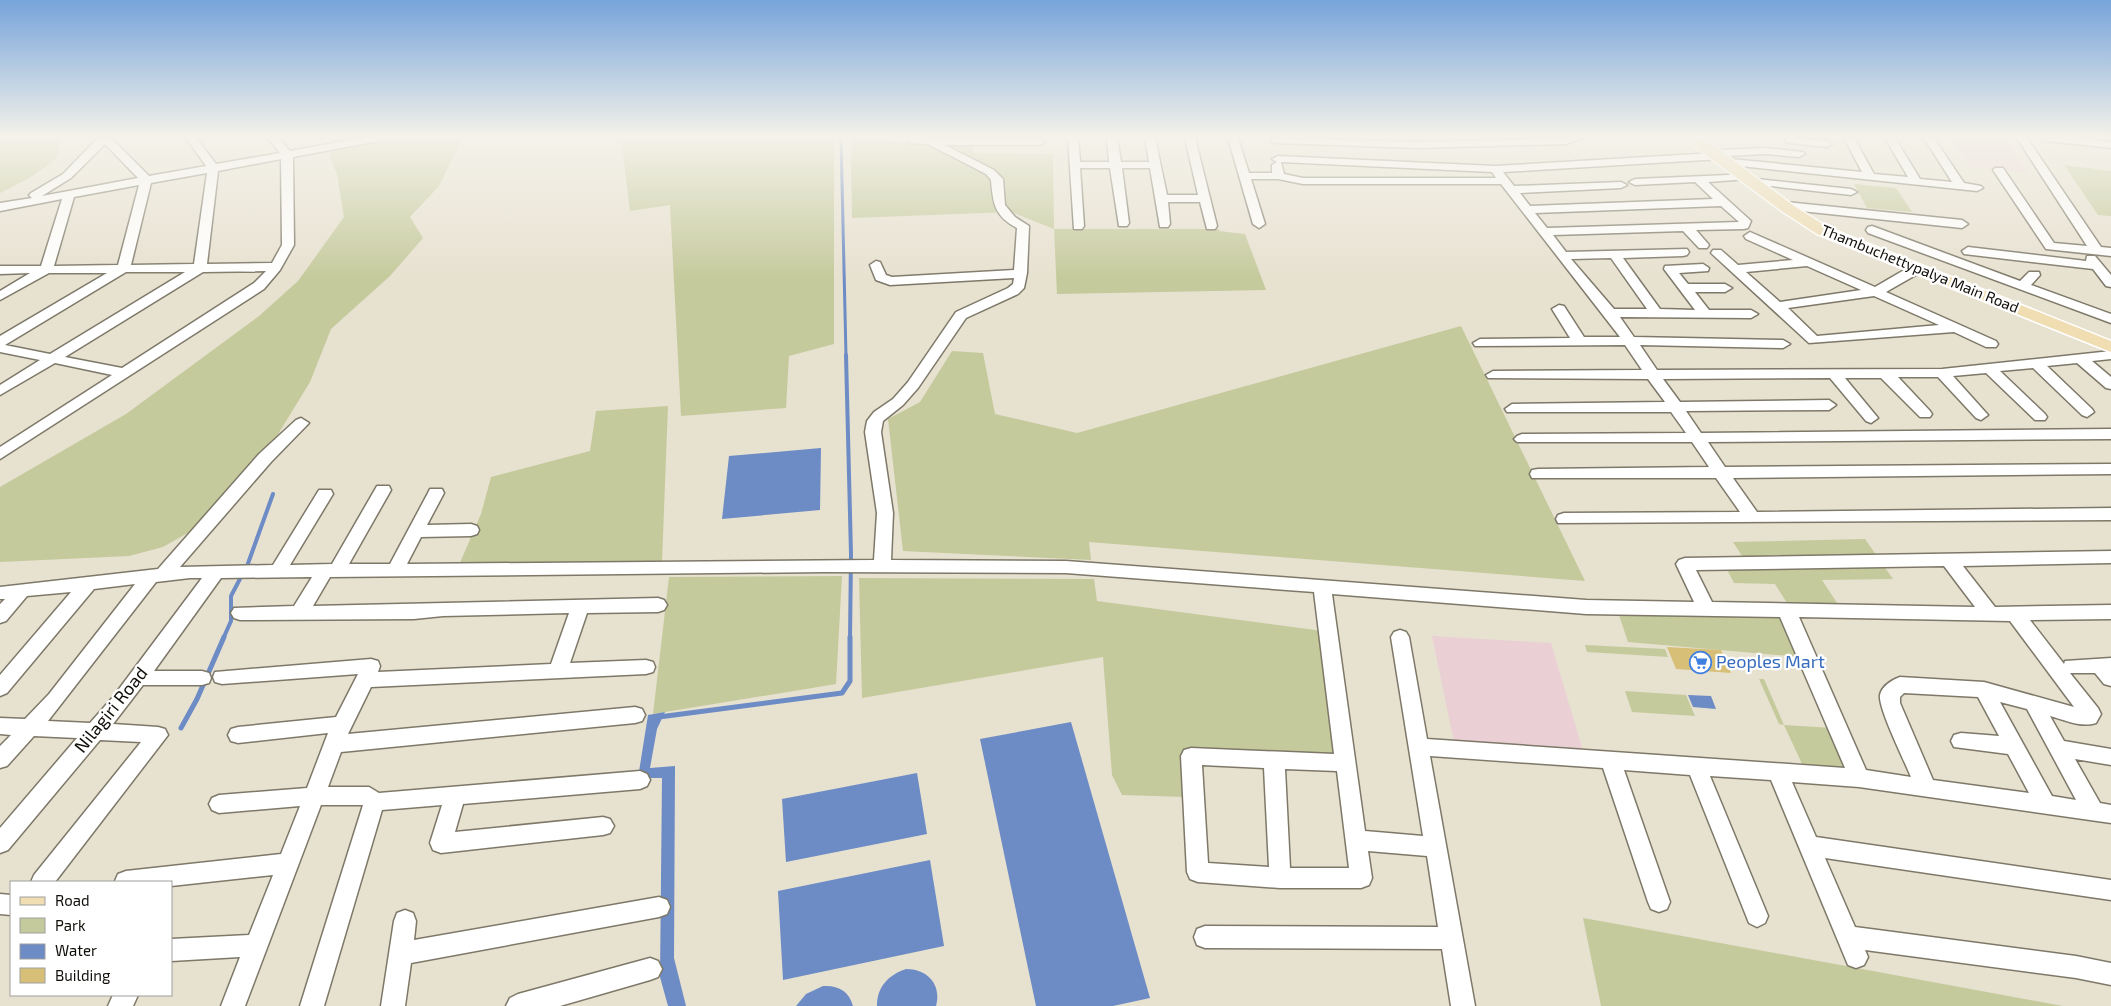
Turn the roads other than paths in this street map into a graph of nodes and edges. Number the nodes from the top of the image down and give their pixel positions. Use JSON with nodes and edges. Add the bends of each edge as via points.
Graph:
{"nodes":[{"id":1,"x":54,"y":185,"type":"edge"},
{"id":2,"x":119,"y":185,"type":"edge"},
{"id":3,"x":145,"y":185,"type":"edge"},
{"id":4,"x":212,"y":185,"type":"edge"},
{"id":5,"x":287,"y":185,"type":"edge"},
{"id":6,"x":997,"y":185,"type":"edge"},
{"id":7,"x":1077,"y":185,"type":"edge"},
{"id":8,"x":1118,"y":185,"type":"edge"},
{"id":9,"x":1159,"y":185,"type":"edge"},
{"id":10,"x":1202,"y":185,"type":"edge"},
{"id":11,"x":1246,"y":185,"type":"edge"},
{"id":12,"x":1508,"y":185,"type":"joint"},
{"id":13,"x":1621,"y":185,"type":"dead end"},
{"id":14,"x":1705,"y":185,"type":"edge"},
{"id":15,"x":1759,"y":185,"type":"edge"},
{"id":16,"x":1797,"y":185,"type":"edge"},
{"id":17,"x":1951,"y":185,"type":"edge"},
{"id":18,"x":2009,"y":185,"type":"edge"},
{"id":19,"x":2053,"y":185,"type":"edge"},
{"id":20,"x":1960,"y":186,"type":"joint"},
{"id":21,"x":1977,"y":188,"type":"dead end"},
{"id":22,"x":1851,"y":192,"type":"dead end"},
{"id":23,"x":69,"y":194,"type":"junction"},
{"id":24,"x":1205,"y":198,"type":"junction"},
{"id":25,"x":1162,"y":199,"type":"junction"},
{"id":26,"x":1724,"y":202,"type":"junction"},
{"id":27,"x":12,"y":204,"type":"junction"},
{"id":28,"x":1786,"y":206,"type":"junction"},
{"id":29,"x":0,"y":207,"type":"edge"},
{"id":30,"x":1527,"y":210,"type":"junction"},
{"id":31,"x":1123,"y":223,"type":"dead end"},
{"id":32,"x":1164,"y":224,"type":"dead end"},
{"id":33,"x":1259,"y":224,"type":"dead end"},
{"id":34,"x":1962,"y":224,"type":"dead end"},
{"id":35,"x":1078,"y":226,"type":"dead end"},
{"id":36,"x":1211,"y":226,"type":"dead end"},
{"id":37,"x":1686,"y":227,"type":"junction"},
{"id":38,"x":1872,"y":230,"type":"dead end"},
{"id":39,"x":1544,"y":232,"type":"junction"},
{"id":40,"x":1750,"y":236,"type":"dead end"},
{"id":41,"x":1703,"y":245,"type":"dead end"},
{"id":42,"x":2083,"y":250,"type":"junction"},
{"id":43,"x":1968,"y":251,"type":"dead end"},
{"id":44,"x":2097,"y":251,"type":"junction"},
{"id":45,"x":1684,"y":252,"type":"dead end"},
{"id":46,"x":2111,"y":252,"type":"edge"},
{"id":47,"x":1717,"y":253,"type":"dead end"},
{"id":48,"x":1614,"y":254,"type":"junction"},
{"id":49,"x":1562,"y":256,"type":"junction"},
{"id":50,"x":1808,"y":262,"type":"junction"},
{"id":51,"x":876,"y":265,"type":"dead end"},
{"id":52,"x":2097,"y":266,"type":"junction"},
{"id":53,"x":276,"y":267,"type":"junction"},
{"id":54,"x":124,"y":268,"type":"junction"},
{"id":55,"x":200,"y":268,"type":"junction"},
{"id":56,"x":1704,"y":268,"type":"dead end"},
{"id":57,"x":1735,"y":269,"type":"junction"},
{"id":58,"x":1916,"y":269,"type":"junction"},
{"id":59,"x":0,"y":270,"type":"edge"},
{"id":60,"x":46,"y":270,"type":"junction"},
{"id":61,"x":1021,"y":273,"type":"junction"},
{"id":62,"x":2034,"y":275,"type":"dead end"},
{"id":63,"x":2111,"y":284,"type":"edge"},
{"id":64,"x":2022,"y":286,"type":"junction"},
{"id":65,"x":1685,"y":288,"type":"junction"},
{"id":66,"x":1725,"y":288,"type":"dead end"},
{"id":67,"x":1876,"y":292,"type":"junction"},
{"id":68,"x":0,"y":296,"type":"edge"},
{"id":69,"x":1777,"y":306,"type":"junction"},
{"id":70,"x":1559,"y":309,"type":"dead end"},
{"id":71,"x":1610,"y":313,"type":"junction"},
{"id":72,"x":1657,"y":314,"type":"junction"},
{"id":73,"x":1705,"y":314,"type":"junction"},
{"id":74,"x":1751,"y":314,"type":"dead end"},
{"id":75,"x":2111,"y":319,"type":"edge"},
{"id":76,"x":1520,"y":327,"type":"dead end"},
{"id":77,"x":1956,"y":328,"type":"junction"},
{"id":78,"x":1630,"y":341,"type":"junction"},
{"id":79,"x":0,"y":342,"type":"edge"},
{"id":80,"x":1528,"y":342,"type":"junction"},
{"id":81,"x":1580,"y":342,"type":"junction"},
{"id":82,"x":1480,"y":343,"type":"dead end"},
{"id":83,"x":1783,"y":344,"type":"dead end"},
{"id":84,"x":1991,"y":344,"type":"dead end"},
{"id":85,"x":2111,"y":347,"type":"edge"},
{"id":86,"x":0,"y":348,"type":"edge"},
{"id":87,"x":2111,"y":355,"type":"edge"},
{"id":88,"x":2080,"y":358,"type":"junction"},
{"id":89,"x":53,"y":359,"type":"junction"},
{"id":90,"x":2037,"y":364,"type":"junction"},
{"id":91,"x":1989,"y":368,"type":"junction"},
{"id":92,"x":123,"y":373,"type":"junction"},
{"id":93,"x":1942,"y":373,"type":"junction"},
{"id":94,"x":1654,"y":374,"type":"junction"},
{"id":95,"x":1834,"y":374,"type":"junction"},
{"id":96,"x":1886,"y":374,"type":"junction"},
{"id":97,"x":1493,"y":376,"type":"dead end"},
{"id":98,"x":2111,"y":385,"type":"edge"},
{"id":99,"x":0,"y":392,"type":"edge"},
{"id":100,"x":1829,"y":405,"type":"dead end"},
{"id":101,"x":1676,"y":407,"type":"junction"},
{"id":102,"x":1512,"y":409,"type":"dead end"},
{"id":103,"x":2087,"y":412,"type":"dead end"},
{"id":104,"x":1925,"y":414,"type":"dead end"},
{"id":105,"x":1982,"y":415,"type":"dead end"},
{"id":106,"x":2040,"y":417,"type":"dead end"},
{"id":107,"x":1871,"y":418,"type":"dead end"},
{"id":108,"x":301,"y":423,"type":"dead end"},
{"id":109,"x":2111,"y":434,"type":"edge"},
{"id":110,"x":1696,"y":437,"type":"junction"},
{"id":111,"x":1522,"y":439,"type":"dead end"},
{"id":112,"x":0,"y":454,"type":"edge"},
{"id":113,"x":2111,"y":469,"type":"edge"},
{"id":114,"x":1721,"y":472,"type":"junction"},
{"id":115,"x":1538,"y":474,"type":"dead end"},
{"id":116,"x":384,"y":490,"type":"dead end"},
{"id":117,"x":436,"y":492,"type":"dead end"},
{"id":118,"x":325,"y":494,"type":"dead end"},
{"id":119,"x":2111,"y":514,"type":"edge"},
{"id":120,"x":1752,"y":517,"type":"junction"},
{"id":121,"x":1564,"y":519,"type":"dead end"},
{"id":122,"x":472,"y":530,"type":"dead end"},
{"id":123,"x":416,"y":531,"type":"junction"},
{"id":124,"x":2111,"y":557,"type":"edge"},
{"id":125,"x":1949,"y":560,"type":"junction"},
{"id":126,"x":877,"y":567,"type":"junction"},
{"id":127,"x":395,"y":570,"type":"junction"},
{"id":128,"x":331,"y":571,"type":"junction"},
{"id":129,"x":216,"y":572,"type":"junction"},
{"id":130,"x":277,"y":572,"type":"junction"},
{"id":131,"x":158,"y":574,"type":"junction"},
{"id":132,"x":88,"y":584,"type":"junction"},
{"id":133,"x":1322,"y":587,"type":"junction"},
{"id":134,"x":22,"y":591,"type":"junction"},
{"id":135,"x":0,"y":593,"type":"edge"},
{"id":136,"x":658,"y":605,"type":"dead end"},
{"id":137,"x":581,"y":606,"type":"junction"},
{"id":138,"x":1706,"y":609,"type":"junction"},
{"id":139,"x":1786,"y":609,"type":"junction"},
{"id":140,"x":240,"y":612,"type":"dead end"},
{"id":141,"x":300,"y":612,"type":"junction"},
{"id":142,"x":1989,"y":612,"type":"junction"},
{"id":143,"x":2111,"y":612,"type":"edge"},
{"id":144,"x":2015,"y":614,"type":"junction"},
{"id":145,"x":0,"y":616,"type":"edge"},
{"id":146,"x":1400,"y":637,"type":"dead end"},
{"id":147,"x":2072,"y":666,"type":"dead end"},
{"id":148,"x":646,"y":667,"type":"dead end"},
{"id":149,"x":2107,"y":670,"type":"edge"},
{"id":150,"x":558,"y":671,"type":"junction"},
{"id":151,"x":222,"y":677,"type":"dead end"},
{"id":152,"x":138,"y":678,"type":"junction"},
{"id":153,"x":202,"y":678,"type":"dead end"},
{"id":154,"x":365,"y":680,"type":"junction"},
{"id":155,"x":0,"y":688,"type":"edge"},
{"id":156,"x":1984,"y":690,"type":"junction"},
{"id":157,"x":2033,"y":703,"type":"junction"},
{"id":158,"x":635,"y":715,"type":"dead end"},
{"id":159,"x":342,"y":724,"type":"junction"},
{"id":160,"x":0,"y":726,"type":"edge"},
{"id":161,"x":28,"y":728,"type":"junction"},
{"id":162,"x":95,"y":732,"type":"junction"},
{"id":163,"x":238,"y":735,"type":"dead end"},
{"id":164,"x":1961,"y":741,"type":"dead end"},
{"id":165,"x":334,"y":744,"type":"junction"},
{"id":166,"x":2014,"y":746,"type":"junction"},
{"id":167,"x":1419,"y":747,"type":"junction"},
{"id":168,"x":2058,"y":748,"type":"junction"},
{"id":169,"x":2111,"y":757,"type":"edge"},
{"id":170,"x":0,"y":760,"type":"edge"},
{"id":171,"x":1274,"y":760,"type":"junction"},
{"id":172,"x":1611,"y":761,"type":"junction"},
{"id":173,"x":1346,"y":764,"type":"junction"},
{"id":174,"x":1698,"y":768,"type":"junction"},
{"id":175,"x":1778,"y":774,"type":"junction"},
{"id":176,"x":1860,"y":778,"type":"junction"},
{"id":177,"x":640,"y":780,"type":"dead end"},
{"id":178,"x":1923,"y":782,"type":"junction"},
{"id":179,"x":314,"y":796,"type":"junction"},
{"id":180,"x":454,"y":796,"type":"junction"},
{"id":181,"x":2042,"y":799,"type":"junction"},
{"id":182,"x":374,"y":802,"type":"junction"},
{"id":183,"x":219,"y":804,"type":"dead end"},
{"id":184,"x":2102,"y":813,"type":"edge"},
{"id":185,"x":603,"y":826,"type":"dead end"},
{"id":186,"x":1356,"y":840,"type":"junction"},
{"id":187,"x":0,"y":843,"type":"edge"},
{"id":188,"x":1809,"y":846,"type":"junction"},
{"id":189,"x":1435,"y":847,"type":"junction"},
{"id":190,"x":289,"y":863,"type":"junction"},
{"id":191,"x":1280,"y":878,"type":"junction"},
{"id":192,"x":43,"y":881,"type":"edge"},
{"id":193,"x":126,"y":881,"type":"edge"},
{"id":194,"x":2111,"y":890,"type":"edge"},
{"id":195,"x":1659,"y":902,"type":"dead end"},
{"id":196,"x":659,"y":907,"type":"dead end"},
{"id":197,"x":1757,"y":916,"type":"dead end"},
{"id":198,"x":405,"y":921,"type":"dead end"},
{"id":199,"x":1205,"y":937,"type":"dead end"},
{"id":200,"x":1450,"y":938,"type":"junction"},
{"id":201,"x":258,"y":945,"type":"junction"},
{"id":202,"x":172,"y":950,"type":"edge"},
{"id":203,"x":400,"y":954,"type":"junction"},
{"id":204,"x":650,"y":969,"type":"dead end"},
{"id":205,"x":2111,"y":974,"type":"edge"},
{"id":206,"x":233,"y":1006,"type":"edge"},
{"id":207,"x":312,"y":1006,"type":"edge"},
{"id":208,"x":393,"y":1006,"type":"edge"},
{"id":209,"x":518,"y":1006,"type":"edge"},
{"id":210,"x":1463,"y":1006,"type":"edge"}],
"edges":[{"from":1,"to":27,"type":"street"},
{"from":2,"to":23,"type":"street"},
{"from":3,"to":54,"type":"street"},
{"from":4,"to":55,"type":"street"},
{"from":5,"to":53,"type":"street","via":[[288,245]]},
{"from":6,"to":61,"type":"street","via":[[999,205],[1011,220],[1023,226]]},
{"from":7,"to":35,"type":"street"},
{"from":8,"to":31,"type":"street"},
{"from":9,"to":25,"type":"street"},
{"from":10,"to":24,"type":"street"},
{"from":11,"to":33,"type":"street"},
{"from":12,"to":13,"type":"street"},
{"from":12,"to":30,"type":"street"},
{"from":14,"to":26,"type":"street"},
{"from":15,"to":28,"type":"main road","name":"Thambuchettypalya Main Road"},
{"from":16,"to":22,"type":"street"},
{"from":17,"to":20,"type":"street"},
{"from":18,"to":42,"type":"street","via":[[2050,246]]},
{"from":19,"to":44,"type":"street"},
{"from":20,"to":21,"type":"street"},
{"from":23,"to":27,"type":"street"},
{"from":23,"to":60,"type":"street"},
{"from":24,"to":25,"type":"street"},
{"from":24,"to":36,"type":"street"},
{"from":25,"to":32,"type":"street"},
{"from":26,"to":30,"type":"street"},
{"from":26,"to":37,"type":"street","via":[[1744,221],[1744,225]]},
{"from":27,"to":29,"type":"street"},
{"from":28,"to":34,"type":"street"},
{"from":28,"to":58,"type":"main road","name":"Thambuchettypalya Main Road","via":[[1831,234]]},
{"from":30,"to":39,"type":"street"},
{"from":37,"to":39,"type":"street"},
{"from":37,"to":41,"type":"street"},
{"from":38,"to":64,"type":"street"},
{"from":39,"to":49,"type":"street"},
{"from":40,"to":50,"type":"street"},
{"from":42,"to":44,"type":"street"},
{"from":42,"to":52,"type":"street"},
{"from":43,"to":52,"type":"street"},
{"from":44,"to":46,"type":"street"},
{"from":45,"to":48,"type":"street"},
{"from":47,"to":57,"type":"street"},
{"from":48,"to":49,"type":"street"},
{"from":48,"to":72,"type":"street"},
{"from":49,"to":71,"type":"street"},
{"from":50,"to":57,"type":"street"},
{"from":50,"to":67,"type":"street"},
{"from":51,"to":61,"type":"street","via":[[881,277],[890,281]]},
{"from":52,"to":63,"type":"street"},
{"from":53,"to":55,"type":"street"},
{"from":53,"to":92,"type":"street","via":[[259,286]]},
{"from":54,"to":55,"type":"street"},
{"from":54,"to":60,"type":"street"},
{"from":54,"to":79,"type":"street"},
{"from":55,"to":89,"type":"street"},
{"from":56,"to":65,"type":"street","via":[[1670,269]]},
{"from":57,"to":69,"type":"street"},
{"from":58,"to":67,"type":"street"},
{"from":58,"to":85,"type":"main road","name":"Thambuchettypalya Main Road"},
{"from":59,"to":60,"type":"street"},
{"from":60,"to":68,"type":"street"},
{"from":61,"to":126,"type":"street","via":[[1019,285],[1013,291],[961,315],[914,385],[875,421],[873,432],[885,513]]},
{"from":62,"to":64,"type":"street"},
{"from":64,"to":75,"type":"street"},
{"from":65,"to":66,"type":"street"},
{"from":65,"to":73,"type":"street"},
{"from":67,"to":69,"type":"street"},
{"from":67,"to":77,"type":"street"},
{"from":69,"to":77,"type":"street","via":[[1814,340]]},
{"from":70,"to":81,"type":"street"},
{"from":71,"to":72,"type":"street"},
{"from":71,"to":78,"type":"street"},
{"from":72,"to":73,"type":"street"},
{"from":73,"to":74,"type":"street"},
{"from":76,"to":80,"type":"street"},
{"from":77,"to":84,"type":"street"},
{"from":78,"to":81,"type":"street"},
{"from":78,"to":83,"type":"street"},
{"from":78,"to":94,"type":"street"},
{"from":80,"to":81,"type":"street"},
{"from":80,"to":82,"type":"street"},
{"from":86,"to":89,"type":"street"},
{"from":87,"to":88,"type":"street"},
{"from":88,"to":90,"type":"street"},
{"from":88,"to":98,"type":"street"},
{"from":89,"to":92,"type":"street"},
{"from":89,"to":99,"type":"street"},
{"from":90,"to":91,"type":"street"},
{"from":90,"to":103,"type":"street"},
{"from":91,"to":93,"type":"street"},
{"from":91,"to":106,"type":"street"},
{"from":92,"to":112,"type":"street"},
{"from":93,"to":96,"type":"street"},
{"from":93,"to":105,"type":"street"},
{"from":94,"to":95,"type":"street"},
{"from":94,"to":97,"type":"street"},
{"from":94,"to":101,"type":"street"},
{"from":95,"to":96,"type":"street"},
{"from":95,"to":107,"type":"street"},
{"from":96,"to":104,"type":"street"},
{"from":100,"to":101,"type":"street"},
{"from":101,"to":102,"type":"street"},
{"from":101,"to":110,"type":"street"},
{"from":108,"to":131,"type":"street","via":[[264,458]]},
{"from":109,"to":110,"type":"street"},
{"from":110,"to":111,"type":"street"},
{"from":110,"to":114,"type":"street"},
{"from":113,"to":114,"type":"street"},
{"from":114,"to":115,"type":"street"},
{"from":114,"to":120,"type":"street"},
{"from":116,"to":128,"type":"street"},
{"from":117,"to":123,"type":"street"},
{"from":118,"to":130,"type":"street"},
{"from":119,"to":120,"type":"street"},
{"from":120,"to":121,"type":"street"},
{"from":122,"to":123,"type":"street"},
{"from":123,"to":127,"type":"street"},
{"from":124,"to":125,"type":"street"},
{"from":125,"to":138,"type":"street","via":[[1685,564]]},
{"from":125,"to":142,"type":"street"},
{"from":126,"to":127,"type":"street"},
{"from":126,"to":133,"type":"street","via":[[1066,567]]},
{"from":127,"to":128,"type":"street"},
{"from":128,"to":130,"type":"street"},
{"from":128,"to":141,"type":"street"},
{"from":129,"to":130,"type":"street"},
{"from":129,"to":131,"type":"street"},
{"from":129,"to":152,"type":"street","name":"Nilagiri Road"},
{"from":131,"to":132,"type":"street"},
{"from":131,"to":161,"type":"street","via":[[56,699]]},
{"from":132,"to":134,"type":"street"},
{"from":132,"to":155,"type":"street"},
{"from":133,"to":138,"type":"street","via":[[1532,604]]},
{"from":133,"to":173,"type":"street"},
{"from":134,"to":135,"type":"street"},
{"from":134,"to":145,"type":"street"},
{"from":136,"to":137,"type":"street"},
{"from":137,"to":141,"type":"street"},
{"from":137,"to":150,"type":"street"},
{"from":138,"to":139,"type":"street"},
{"from":139,"to":142,"type":"street"},
{"from":139,"to":176,"type":"street"},
{"from":140,"to":141,"type":"street"},
{"from":142,"to":144,"type":"street"},
{"from":143,"to":144,"type":"street"},
{"from":144,"to":157,"type":"street","via":[[2091,714],[2089,717],[2080,716]]},
{"from":146,"to":167,"type":"street"},
{"from":147,"to":149,"type":"street"},
{"from":148,"to":150,"type":"street"},
{"from":150,"to":154,"type":"street"},
{"from":151,"to":154,"type":"street","via":[[371,666]]},
{"from":152,"to":153,"type":"street"},
{"from":152,"to":162,"type":"street","name":"Nilagiri Road"},
{"from":154,"to":159,"type":"street"},
{"from":156,"to":157,"type":"street"},
{"from":156,"to":166,"type":"street"},
{"from":156,"to":178,"type":"street","via":[[1900,685],[1890,694],[1890,703]]},
{"from":157,"to":168,"type":"street"},
{"from":158,"to":165,"type":"street"},
{"from":159,"to":163,"type":"street"},
{"from":159,"to":165,"type":"street"},
{"from":160,"to":161,"type":"street"},
{"from":161,"to":162,"type":"street"},
{"from":161,"to":170,"type":"street"},
{"from":162,"to":187,"type":"street","name":"Nilagiri Road"},
{"from":162,"to":192,"type":"street","via":[[158,735]]},
{"from":164,"to":166,"type":"street"},
{"from":165,"to":179,"type":"street"},
{"from":166,"to":181,"type":"street"},
{"from":167,"to":172,"type":"street"},
{"from":167,"to":189,"type":"street"},
{"from":168,"to":169,"type":"street"},
{"from":168,"to":184,"type":"street"},
{"from":171,"to":173,"type":"street"},
{"from":171,"to":191,"type":"street"},
{"from":171,"to":191,"type":"street","via":[[1191,756],[1198,872]]},
{"from":172,"to":174,"type":"street"},
{"from":172,"to":195,"type":"street"},
{"from":173,"to":186,"type":"street"},
{"from":174,"to":175,"type":"street"},
{"from":174,"to":197,"type":"street"},
{"from":175,"to":176,"type":"street"},
{"from":175,"to":188,"type":"street"},
{"from":176,"to":178,"type":"street"},
{"from":177,"to":180,"type":"street"},
{"from":178,"to":181,"type":"street"},
{"from":179,"to":182,"type":"street","via":[[369,796]]},
{"from":179,"to":183,"type":"street"},
{"from":179,"to":190,"type":"street"},
{"from":180,"to":182,"type":"street"},
{"from":180,"to":185,"type":"street","via":[[441,843]]},
{"from":181,"to":184,"type":"street"},
{"from":182,"to":207,"type":"street"},
{"from":186,"to":189,"type":"street"},
{"from":186,"to":191,"type":"street","via":[[1361,878]]},
{"from":188,"to":194,"type":"street"},
{"from":188,"to":205,"type":"street","via":[[1852,947],[2076,967]]},
{"from":189,"to":200,"type":"street"},
{"from":190,"to":193,"type":"street"},
{"from":190,"to":201,"type":"street"},
{"from":196,"to":203,"type":"street"},
{"from":198,"to":203,"type":"street"},
{"from":199,"to":200,"type":"street"},
{"from":200,"to":210,"type":"street"},
{"from":201,"to":202,"type":"street"},
{"from":201,"to":206,"type":"street"},
{"from":203,"to":208,"type":"street"},
{"from":204,"to":209,"type":"street"}]}
